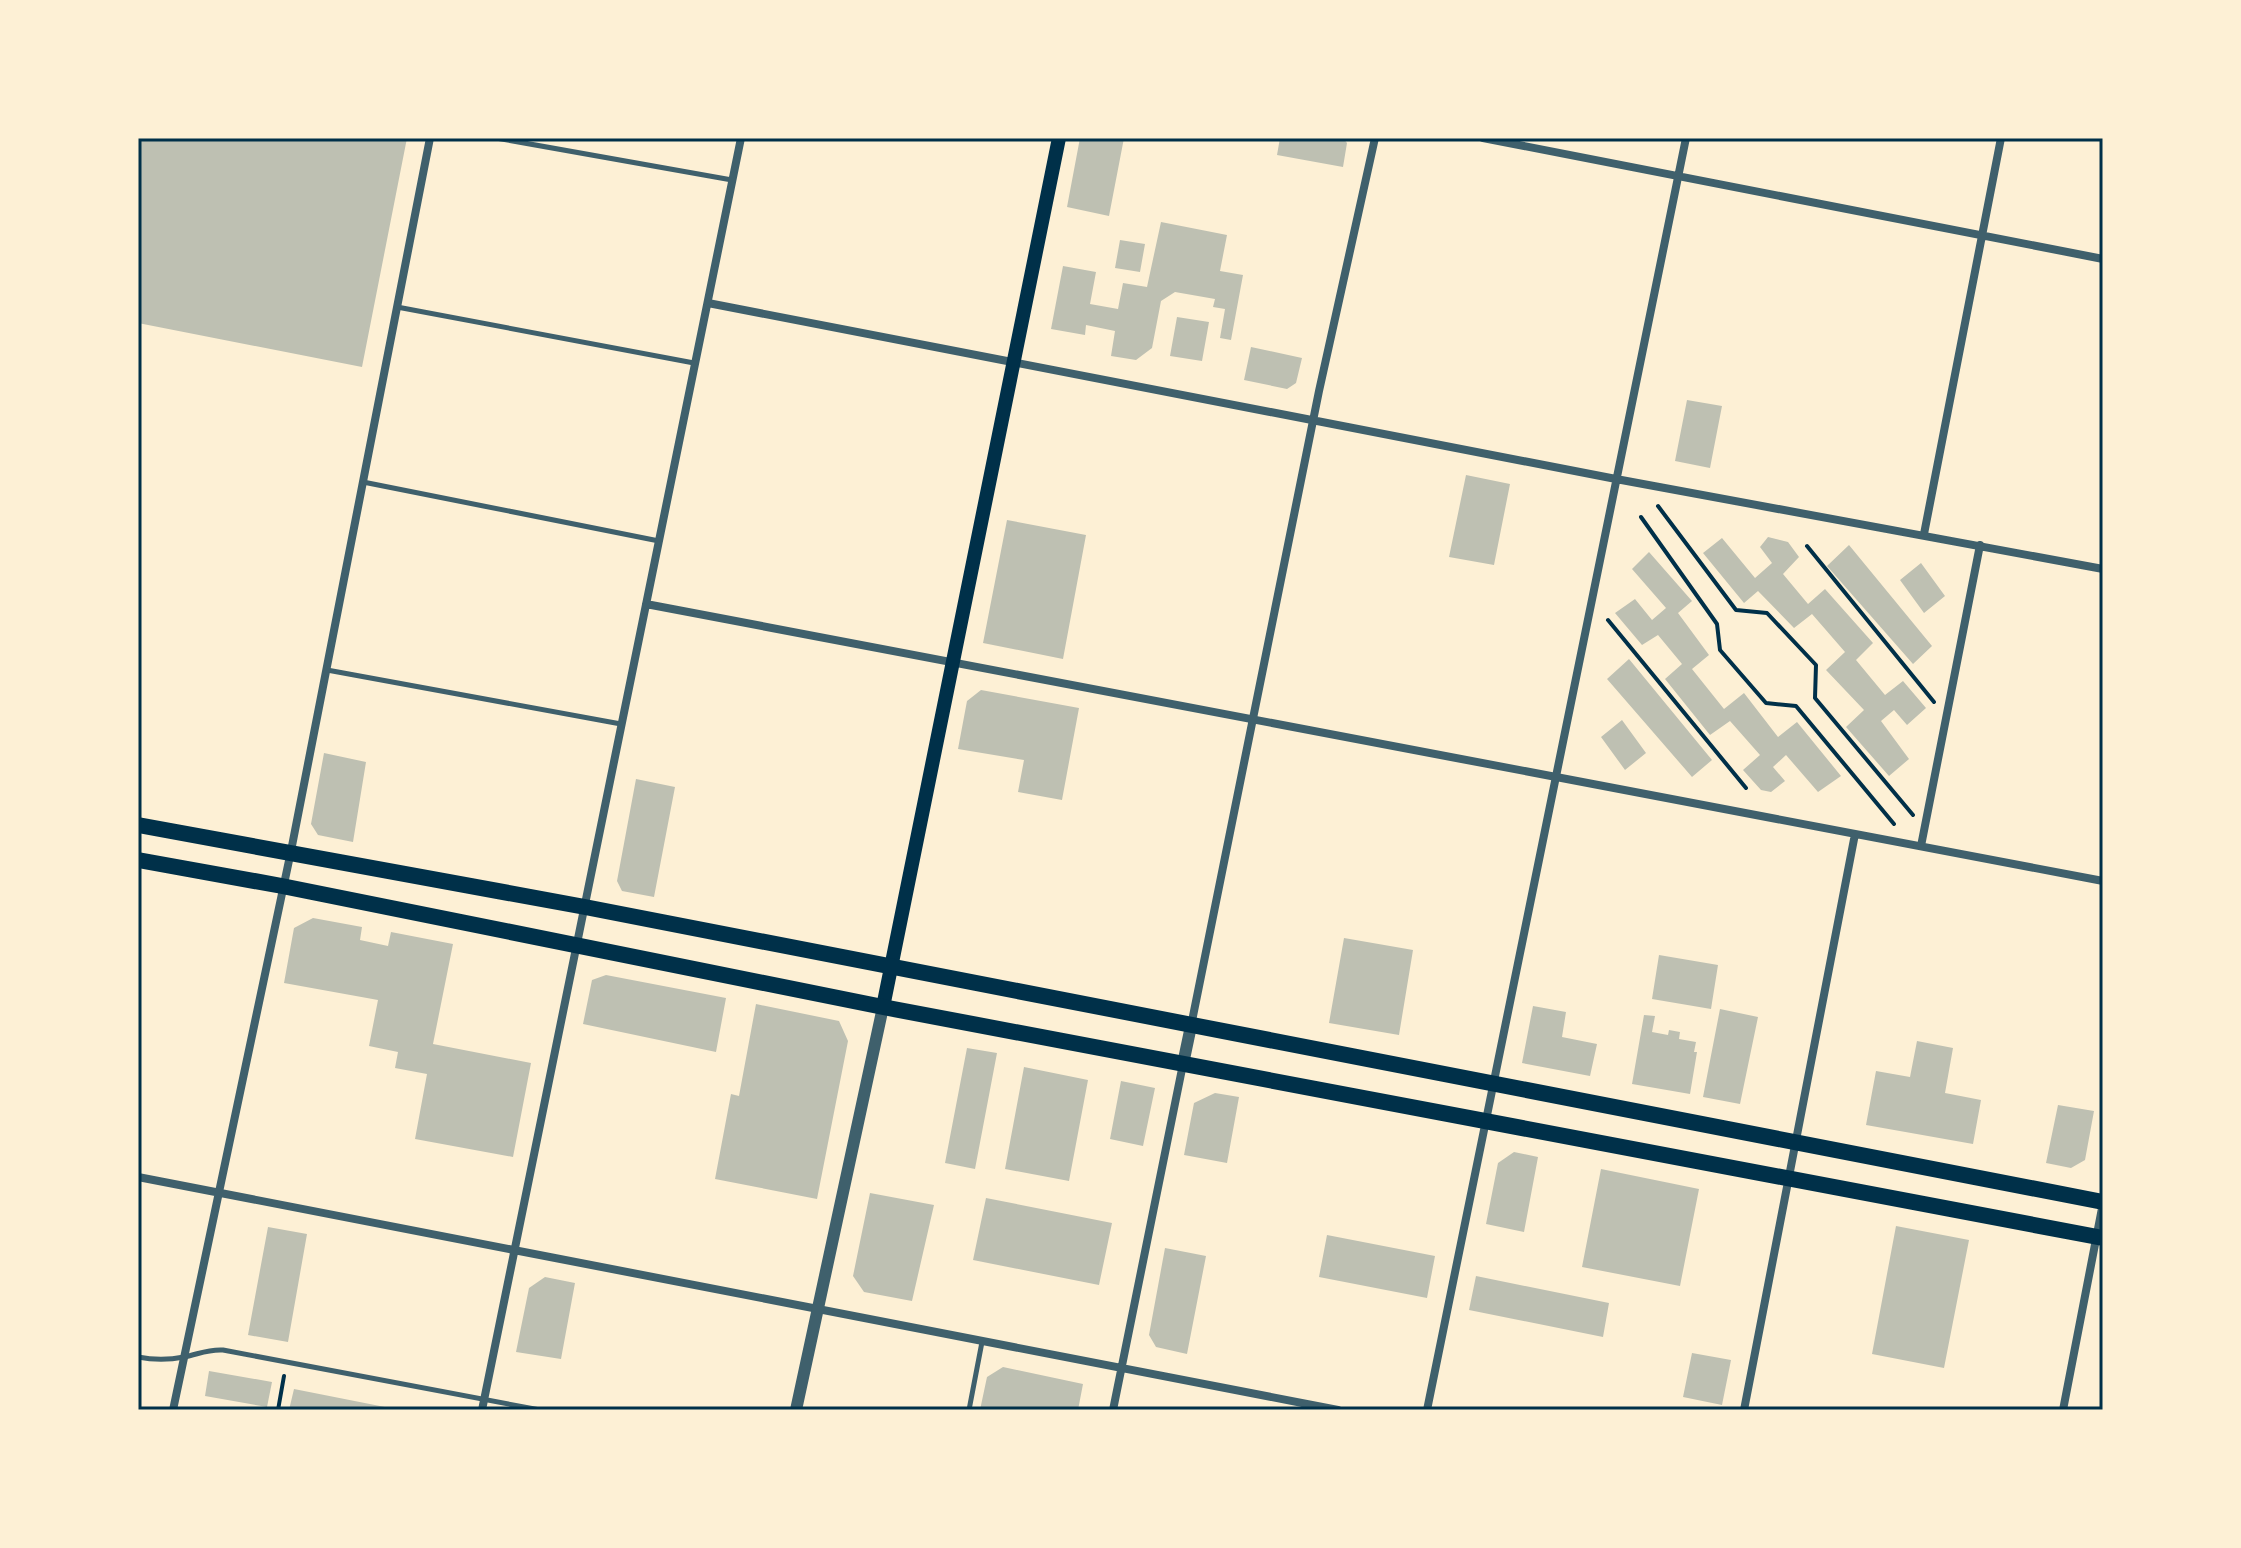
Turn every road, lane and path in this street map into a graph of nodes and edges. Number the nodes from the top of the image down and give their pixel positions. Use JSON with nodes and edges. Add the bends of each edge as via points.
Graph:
{"nodes":[{"id":1,"x":430,"y":138,"type":"edge"},
{"id":2,"x":496,"y":138,"type":"edge"},
{"id":3,"x":741,"y":138,"type":"edge"},
{"id":4,"x":1059,"y":138,"type":"edge"},
{"id":5,"x":1375,"y":138,"type":"edge"},
{"id":6,"x":1483,"y":138,"type":"edge"},
{"id":7,"x":1686,"y":138,"type":"edge"},
{"id":8,"x":2001,"y":138,"type":"edge"},
{"id":9,"x":1679,"y":177,"type":"junction"},
{"id":10,"x":733,"y":180,"type":"junction"},
{"id":11,"x":1981,"y":235,"type":"junction"},
{"id":12,"x":2103,"y":259,"type":"edge"},
{"id":13,"x":708,"y":303,"type":"junction"},
{"id":14,"x":397,"y":307,"type":"junction"},
{"id":15,"x":695,"y":363,"type":"junction"},
{"id":16,"x":1013,"y":364,"type":"junction"},
{"id":17,"x":1313,"y":421,"type":"junction"},
{"id":18,"x":1616,"y":479,"type":"junction"},
{"id":19,"x":363,"y":482,"type":"junction"},
{"id":20,"x":1658,"y":506,"type":"dead end"},
{"id":21,"x":1641,"y":517,"type":"dead end"},
{"id":22,"x":1924,"y":534,"type":"junction"},
{"id":23,"x":659,"y":541,"type":"junction"},
{"id":24,"x":1980,"y":545,"type":"junction"},
{"id":25,"x":1807,"y":546,"type":"dead end"},
{"id":26,"x":2103,"y":569,"type":"edge"},
{"id":27,"x":646,"y":604,"type":"junction"},
{"id":28,"x":1608,"y":620,"type":"dead end"},
{"id":29,"x":952,"y":663,"type":"junction"},
{"id":30,"x":327,"y":670,"type":"junction"},
{"id":31,"x":1937,"y":705,"type":"dead end"},
{"id":32,"x":1253,"y":720,"type":"junction"},
{"id":33,"x":622,"y":725,"type":"junction"},
{"id":34,"x":1555,"y":776,"type":"junction"},
{"id":35,"x":1746,"y":788,"type":"dead end"},
{"id":36,"x":1914,"y":817,"type":"dead end"},
{"id":37,"x":1894,"y":824,"type":"dead end"},
{"id":38,"x":138,"y":825,"type":"edge"},
{"id":39,"x":1855,"y":834,"type":"junction"},
{"id":40,"x":1921,"y":846,"type":"junction"},
{"id":41,"x":291,"y":851,"type":"junction"},
{"id":42,"x":138,"y":860,"type":"edge"},
{"id":43,"x":2103,"y":881,"type":"edge"},
{"id":44,"x":282,"y":886,"type":"junction"},
{"id":45,"x":585,"y":907,"type":"junction"},
{"id":46,"x":575,"y":945,"type":"junction"},
{"id":47,"x":892,"y":967,"type":"junction"},
{"id":48,"x":883,"y":1007,"type":"junction"},
{"id":49,"x":1191,"y":1026,"type":"junction"},
{"id":50,"x":1183,"y":1064,"type":"junction"},
{"id":51,"x":1492,"y":1081,"type":"junction"},
{"id":52,"x":1486,"y":1121,"type":"junction"},
{"id":53,"x":1795,"y":1142,"type":"junction"},
{"id":54,"x":138,"y":1177,"type":"edge"},
{"id":55,"x":1787,"y":1178,"type":"junction"},
{"id":56,"x":218,"y":1193,"type":"junction"},
{"id":57,"x":2103,"y":1202,"type":"edge"},
{"id":58,"x":2100,"y":1237,"type":"edge"},
{"id":59,"x":516,"y":1250,"type":"junction"},
{"id":60,"x":819,"y":1308,"type":"junction"},
{"id":61,"x":982,"y":1341,"type":"junction"},
{"id":62,"x":138,"y":1357,"type":"edge"},
{"id":63,"x":184,"y":1357,"type":"junction"},
{"id":64,"x":1121,"y":1368,"type":"junction"},
{"id":65,"x":284,"y":1376,"type":"dead end"},
{"id":66,"x":485,"y":1399,"type":"junction"},
{"id":67,"x":173,"y":1410,"type":"edge"},
{"id":68,"x":278,"y":1410,"type":"edge"},
{"id":69,"x":482,"y":1410,"type":"edge"},
{"id":70,"x":540,"y":1410,"type":"edge"},
{"id":71,"x":796,"y":1410,"type":"edge"},
{"id":72,"x":969,"y":1410,"type":"edge"},
{"id":73,"x":1113,"y":1410,"type":"edge"},
{"id":74,"x":1338,"y":1410,"type":"edge"},
{"id":75,"x":1427,"y":1410,"type":"edge"},
{"id":76,"x":1744,"y":1410,"type":"edge"},
{"id":77,"x":2063,"y":1410,"type":"edge"}],
"edges":[{"from":1,"to":14,"type":"street"},
{"from":2,"to":10,"type":"lane"},
{"from":3,"to":10,"type":"street"},
{"from":4,"to":16,"type":"main road"},
{"from":5,"to":17,"type":"street"},
{"from":6,"to":9,"type":"street"},
{"from":7,"to":9,"type":"street"},
{"from":8,"to":11,"type":"street"},
{"from":9,"to":11,"type":"street"},
{"from":9,"to":18,"type":"street"},
{"from":10,"to":13,"type":"street"},
{"from":11,"to":12,"type":"street"},
{"from":11,"to":22,"type":"street"},
{"from":13,"to":15,"type":"street"},
{"from":13,"to":16,"type":"street"},
{"from":14,"to":15,"type":"lane"},
{"from":14,"to":19,"type":"street"},
{"from":15,"to":23,"type":"street"},
{"from":16,"to":17,"type":"street"},
{"from":16,"to":29,"type":"main road"},
{"from":17,"to":18,"type":"street"},
{"from":17,"to":32,"type":"street"},
{"from":18,"to":22,"type":"street"},
{"from":18,"to":34,"type":"street"},
{"from":19,"to":23,"type":"lane"},
{"from":19,"to":30,"type":"street"},
{"from":20,"to":36,"type":"path","via":[[1736,610],[1767,613],[1816,665],[1815,698]]},
{"from":21,"to":37,"type":"path","via":[[1717,624],[1720,650],[1766,703],[1796,706]]},
{"from":22,"to":24,"type":"street"},
{"from":23,"to":27,"type":"street"},
{"from":24,"to":26,"type":"street"},
{"from":24,"to":40,"type":"street"},
{"from":25,"to":31,"type":"path"},
{"from":27,"to":29,"type":"street"},
{"from":27,"to":33,"type":"street"},
{"from":28,"to":35,"type":"path"},
{"from":29,"to":32,"type":"street"},
{"from":29,"to":47,"type":"main road"},
{"from":30,"to":33,"type":"lane"},
{"from":30,"to":41,"type":"street"},
{"from":32,"to":34,"type":"street"},
{"from":32,"to":49,"type":"street"},
{"from":33,"to":45,"type":"street"},
{"from":34,"to":39,"type":"street"},
{"from":34,"to":51,"type":"street"},
{"from":38,"to":41,"type":"main road"},
{"from":39,"to":40,"type":"street"},
{"from":39,"to":53,"type":"street"},
{"from":40,"to":43,"type":"street"},
{"from":41,"to":44,"type":"street"},
{"from":41,"to":45,"type":"main road"},
{"from":42,"to":44,"type":"main road"},
{"from":44,"to":46,"type":"main road"},
{"from":44,"to":56,"type":"street"},
{"from":45,"to":46,"type":"street"},
{"from":45,"to":47,"type":"main road"},
{"from":46,"to":48,"type":"main road"},
{"from":46,"to":59,"type":"street"},
{"from":47,"to":48,"type":"main road"},
{"from":47,"to":49,"type":"main road"},
{"from":48,"to":50,"type":"main road"},
{"from":48,"to":60,"type":"street"},
{"from":49,"to":50,"type":"street"},
{"from":49,"to":51,"type":"main road"},
{"from":50,"to":52,"type":"main road"},
{"from":50,"to":64,"type":"street"},
{"from":51,"to":52,"type":"street"},
{"from":51,"to":53,"type":"main road"},
{"from":52,"to":55,"type":"main road"},
{"from":52,"to":75,"type":"street"},
{"from":53,"to":55,"type":"street"},
{"from":53,"to":57,"type":"main road"},
{"from":54,"to":56,"type":"street"},
{"from":55,"to":58,"type":"main road"},
{"from":55,"to":76,"type":"street"},
{"from":56,"to":59,"type":"street"},
{"from":56,"to":63,"type":"street"},
{"from":57,"to":58,"type":"street"},
{"from":58,"to":77,"type":"street"},
{"from":59,"to":60,"type":"street"},
{"from":59,"to":66,"type":"street"},
{"from":60,"to":61,"type":"street"},
{"from":60,"to":71,"type":"street"},
{"from":61,"to":64,"type":"street"},
{"from":61,"to":72,"type":"lane"},
{"from":62,"to":63,"type":"lane"},
{"from":63,"to":66,"type":"lane","via":[[223,1350]]},
{"from":63,"to":67,"type":"street"},
{"from":64,"to":73,"type":"street"},
{"from":64,"to":74,"type":"street"},
{"from":65,"to":68,"type":"path"},
{"from":66,"to":69,"type":"street"},
{"from":66,"to":70,"type":"lane"}]}
